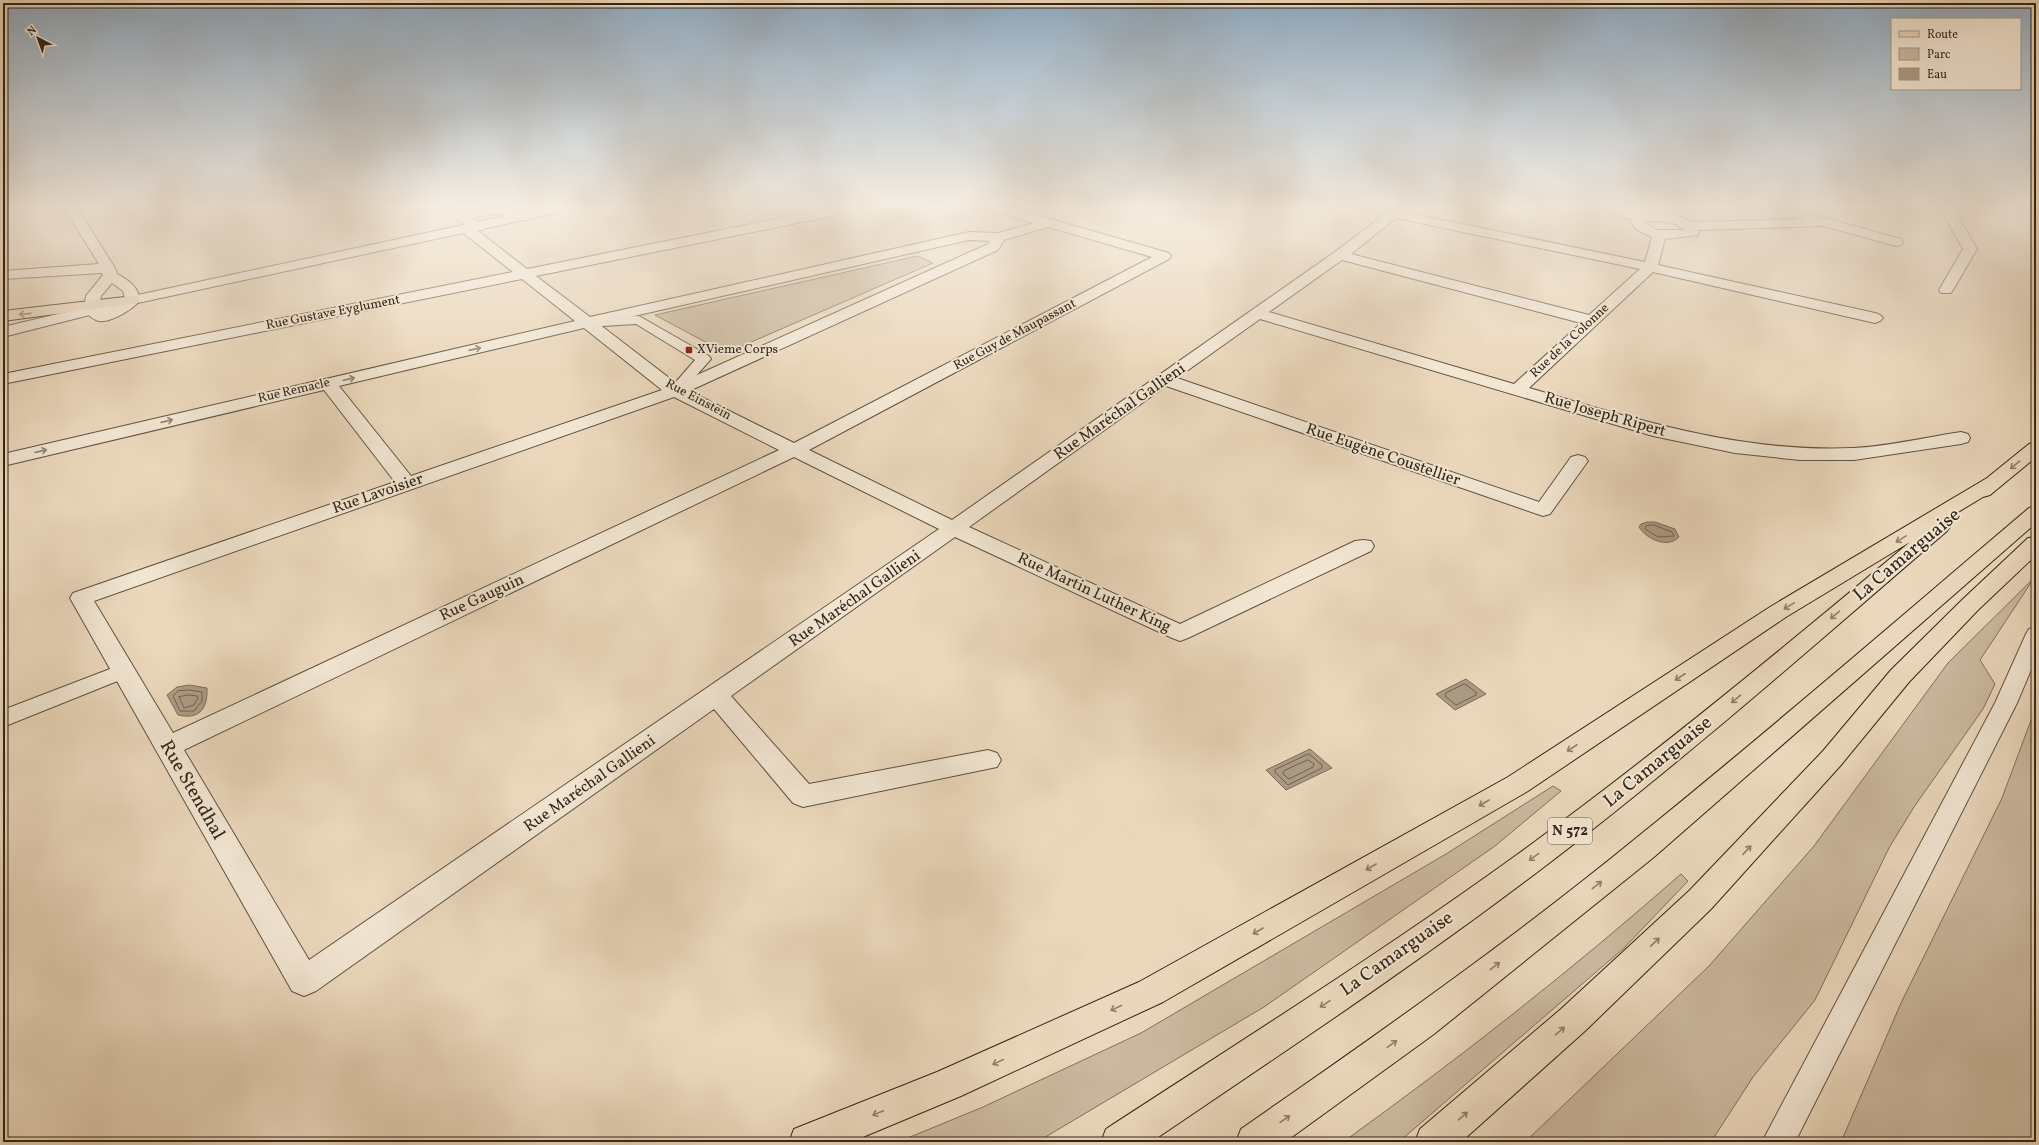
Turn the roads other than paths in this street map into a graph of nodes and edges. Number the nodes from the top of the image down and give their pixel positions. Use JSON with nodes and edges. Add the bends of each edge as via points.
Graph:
{"nodes":[{"id":1,"x":103,"y":261,"type":"edge"},
{"id":2,"x":324,"y":261,"type":"edge"},
{"id":3,"x":509,"y":261,"type":"edge"},
{"id":4,"x":590,"y":261,"type":"edge"},
{"id":5,"x":857,"y":261,"type":"edge"},
{"id":6,"x":961,"y":261,"type":"edge"},
{"id":7,"x":1154,"y":261,"type":"edge"},
{"id":8,"x":1331,"y":261,"type":"edge"},
{"id":9,"x":1365,"y":261,"type":"edge"},
{"id":10,"x":1625,"y":261,"type":"edge"},
{"id":11,"x":1652,"y":261,"type":"edge"},
{"id":12,"x":1963,"y":261,"type":"edge"},
{"id":13,"x":300,"y":267,"type":"junction"},
{"id":14,"x":1650,"y":267,"type":"junction"},
{"id":15,"x":109,"y":272,"type":"junction"},
{"id":16,"x":3,"y":275,"type":"edge"},
{"id":17,"x":524,"y":275,"type":"junction"},
{"id":18,"x":1946,"y":290,"type":"dead end"},
{"id":19,"x":133,"y":300,"type":"junction"},
{"id":20,"x":94,"y":311,"type":"junction"},
{"id":21,"x":1258,"y":314,"type":"junction"},
{"id":22,"x":3,"y":316,"type":"edge"},
{"id":23,"x":1875,"y":318,"type":"dead end"},
{"id":24,"x":1592,"y":321,"type":"junction"},
{"id":25,"x":586,"y":323,"type":"junction"},
{"id":26,"x":3,"y":332,"type":"edge"},
{"id":27,"x":3,"y":342,"type":"edge"},
{"id":28,"x":3,"y":379,"type":"edge"},
{"id":29,"x":1165,"y":380,"type":"junction"},
{"id":30,"x":328,"y":384,"type":"junction"},
{"id":31,"x":675,"y":390,"type":"junction"},
{"id":32,"x":1517,"y":390,"type":"junction"},
{"id":33,"x":1960,"y":438,"type":"dead end"},
{"id":34,"x":2036,"y":448,"type":"edge"},
{"id":35,"x":796,"y":449,"type":"junction"},
{"id":36,"x":3,"y":460,"type":"edge"},
{"id":37,"x":1578,"y":461,"type":"dead end"},
{"id":38,"x":1994,"y":482,"type":"junction"},
{"id":39,"x":407,"y":484,"type":"junction"},
{"id":40,"x":2036,"y":512,"type":"edge"},
{"id":41,"x":955,"y":529,"type":"junction"},
{"id":42,"x":2036,"y":543,"type":"edge"},
{"id":43,"x":1363,"y":546,"type":"dead end"},
{"id":44,"x":81,"y":598,"type":"joint"},
{"id":45,"x":2036,"y":634,"type":"edge"},
{"id":46,"x":123,"y":671,"type":"junction"},
{"id":47,"x":716,"y":696,"type":"junction"},
{"id":48,"x":3,"y":719,"type":"edge"},
{"id":49,"x":167,"y":747,"type":"junction"},
{"id":50,"x":988,"y":760,"type":"dead end"},
{"id":51,"x":304,"y":981,"type":"joint"},
{"id":52,"x":807,"y":1142,"type":"edge"},
{"id":53,"x":1119,"y":1142,"type":"edge"},
{"id":54,"x":1254,"y":1142,"type":"edge"},
{"id":55,"x":1433,"y":1142,"type":"edge"},
{"id":56,"x":1778,"y":1142,"type":"edge"}],
"edges":[{"from":1,"to":15,"type":"street"},
{"from":2,"to":13,"type":"street"},
{"from":3,"to":17,"type":"street","name":"Rue Einstein"},
{"from":4,"to":17,"type":"street","name":"Rue Gustave Eyglument"},
{"from":5,"to":25,"type":"street","name":"Rue Remacle"},
{"from":6,"to":31,"type":"street","name":"Rue Lavoisier"},
{"from":7,"to":35,"type":"street","name":"Rue Guy de Maupassant"},
{"from":8,"to":21,"type":"street","name":"Rue Maréchal Gallieni"},
{"from":9,"to":24,"type":"street"},
{"from":10,"to":14,"type":"street"},
{"from":11,"to":14,"type":"street"},
{"from":12,"to":18,"type":"street"},
{"from":13,"to":19,"type":"street"},
{"from":13,"to":20,"type":"street"},
{"from":14,"to":23,"type":"street"},
{"from":14,"to":24,"type":"street","name":"Rue de la Colonne"},
{"from":15,"to":16,"type":"street"},
{"from":15,"to":19,"type":"street","via":[[132,292]]},
{"from":15,"to":20,"type":"street","via":[[93,296]]},
{"from":17,"to":25,"type":"street","name":"Rue Einstein"},
{"from":17,"to":28,"type":"street","name":"Rue Gustave Eyglument"},
{"from":19,"to":20,"type":"main road"},
{"from":20,"to":22,"type":"main road","one_way":true},
{"from":20,"to":26,"type":"street"},
{"from":20,"to":27,"type":"street"},
{"from":21,"to":29,"type":"street","name":"Rue Maréchal Gallieni"},
{"from":21,"to":32,"type":"street","name":"Rue Joseph Ripert"},
{"from":24,"to":32,"type":"street","name":"Rue de la Colonne"},
{"from":30,"to":25,"type":"street","name":"Rue Remacle","one_way":true},
{"from":25,"to":31,"type":"street","name":"Rue Einstein"},
{"from":25,"to":31,"type":"lane","via":[[639,320],[704,359]]},
{"from":29,"to":37,"type":"street","name":"Rue Eugène Coustellier","via":[[1543,510]]},
{"from":29,"to":41,"type":"street","name":"Rue Maréchal Gallieni"},
{"from":36,"to":30,"type":"street","name":"Rue Remacle","one_way":true},
{"from":30,"to":39,"type":"street"},
{"from":31,"to":35,"type":"street","name":"Rue Einstein"},
{"from":31,"to":39,"type":"street","name":"Rue Lavoisier"},
{"from":32,"to":33,"type":"street","name":"Rue Joseph Ripert","via":[[1659,432],[1735,447],[1800,454],[1854,454]]},
{"from":34,"to":38,"type":"main road","name":"La Camarguaise","one_way":true},
{"from":35,"to":41,"type":"street","name":"Rue Einstein"},
{"from":35,"to":49,"type":"street","name":"Rue Gauguin"},
{"from":38,"to":52,"type":"main road","one_way":true,"via":[[1778,612],[1518,784],[1151,992],[949,1084]]},
{"from":38,"to":53,"type":"main road","name":"La Camarguaise","number":"N 572","one_way":true,"via":[[1736,700],[1585,820],[1421,939]]},
{"from":39,"to":44,"type":"street","name":"Rue Lavoisier"},
{"from":54,"to":40,"type":"main road","one_way":true,"via":[[1422,1023],[1644,849]]},
{"from":41,"to":43,"type":"street","name":"Rue Martin Luther King","via":[[1180,633]]},
{"from":41,"to":47,"type":"street","name":"Rue Maréchal Gallieni"},
{"from":55,"to":42,"type":"main road","one_way":true,"via":[[1573,1020],[1700,900],[1832,758],[1900,676]]},
{"from":44,"to":46,"type":"street","name":"Rue Stendhal"},
{"from":45,"to":56,"type":"lane","via":[[2006,703]]},
{"from":46,"to":48,"type":"lane"},
{"from":46,"to":49,"type":"street","name":"Rue Stendhal"},
{"from":47,"to":50,"type":"street","via":[[803,796]]},
{"from":47,"to":51,"type":"street","name":"Rue Maréchal Gallieni"},
{"from":49,"to":51,"type":"street","name":"Rue Stendhal"}]}
